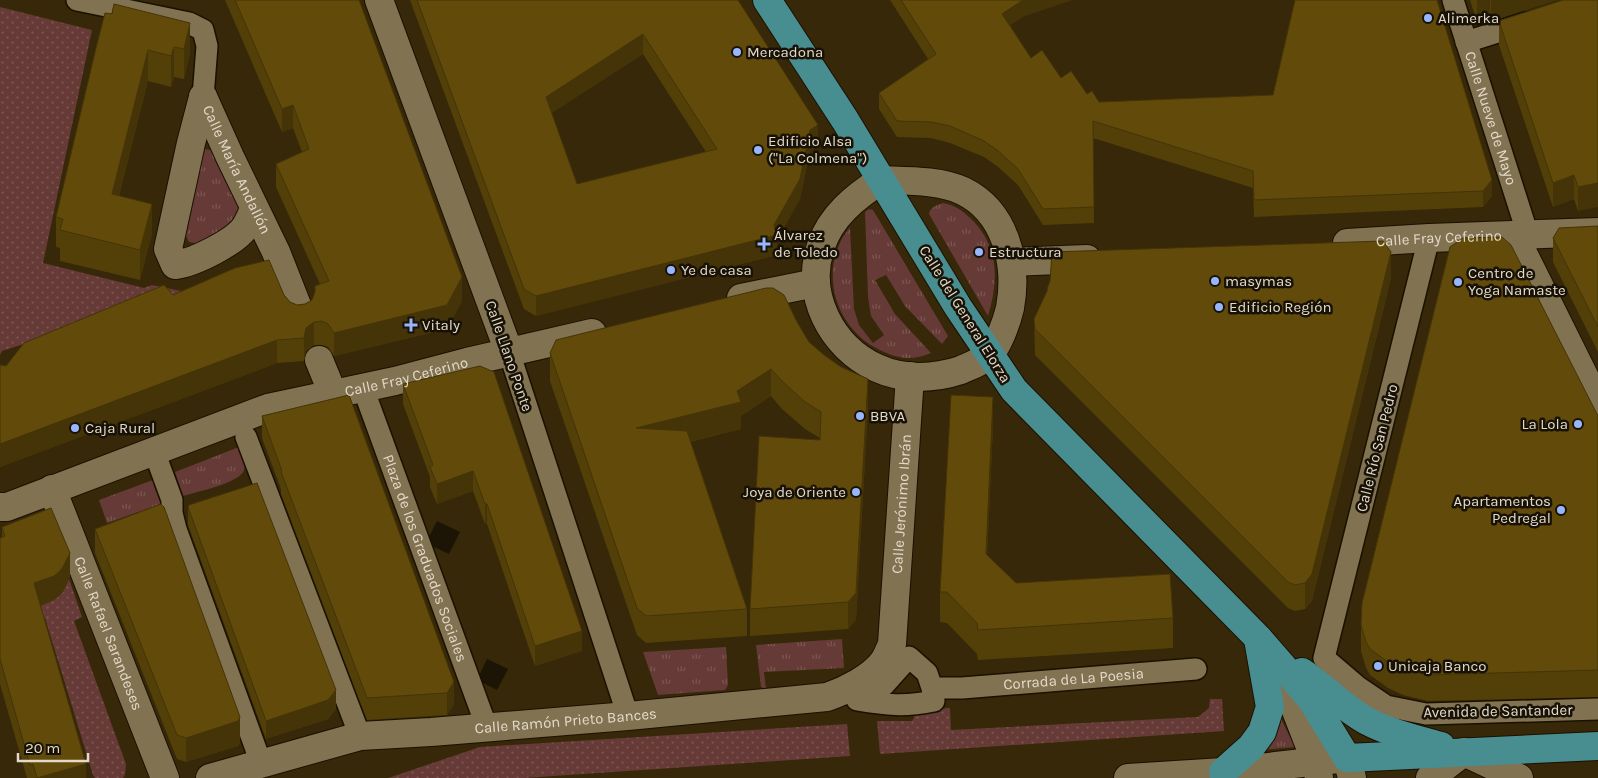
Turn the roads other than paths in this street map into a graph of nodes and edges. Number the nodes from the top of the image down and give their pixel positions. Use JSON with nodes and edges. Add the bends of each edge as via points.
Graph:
{"nodes":[{"id":1,"x":77,"y":0,"type":"edge"},
{"id":2,"x":379,"y":0,"type":"edge"},
{"id":3,"x":766,"y":0,"type":"edge"},
{"id":4,"x":1453,"y":0,"type":"edge"},
{"id":5,"x":1542,"y":18,"type":"edge"},
{"id":6,"x":1466,"y":42,"type":"junction"},
{"id":7,"x":203,"y":97,"type":"junction"},
{"id":8,"x":191,"y":143,"type":"junction"},
{"id":9,"x":230,"y":157,"type":"junction"},
{"id":10,"x":881,"y":180,"type":"junction"},
{"id":11,"x":254,"y":208,"type":"junction"},
{"id":12,"x":1598,"y":232,"type":"edge"},
{"id":13,"x":1521,"y":235,"type":"junction"},
{"id":14,"x":1429,"y":238,"type":"junction"},
{"id":15,"x":224,"y":244,"type":"junction"},
{"id":16,"x":1321,"y":244,"type":"edge"},
{"id":17,"x":276,"y":252,"type":"junction"},
{"id":18,"x":1108,"y":257,"type":"edge"},
{"id":19,"x":1012,"y":262,"type":"junction"},
{"id":20,"x":816,"y":283,"type":"junction"},
{"id":21,"x":717,"y":304,"type":"edge"},
{"id":22,"x":300,"y":313,"type":"edge"},
{"id":23,"x":613,"y":328,"type":"edge"},
{"id":24,"x":509,"y":352,"type":"junction"},
{"id":25,"x":989,"y":355,"type":"junction"},
{"id":26,"x":319,"y":360,"type":"dead end"},
{"id":27,"x":910,"y":376,"type":"junction"},
{"id":28,"x":363,"y":388,"type":"junction"},
{"id":29,"x":333,"y":394,"type":"junction"},
{"id":30,"x":1598,"y":404,"type":"edge"},
{"id":31,"x":246,"y":436,"type":"dead end"},
{"id":32,"x":154,"y":451,"type":"junction"},
{"id":33,"x":52,"y":489,"type":"junction"},
{"id":34,"x":2,"y":509,"type":"edge"},
{"id":35,"x":894,"y":630,"type":"joint"},
{"id":36,"x":1260,"y":640,"type":"junction"},
{"id":37,"x":1324,"y":658,"type":"joint"},
{"id":38,"x":1196,"y":669,"type":"dead end"},
{"id":39,"x":942,"y":688,"type":"dead end"},
{"id":40,"x":1598,"y":710,"type":"edge"},
{"id":41,"x":628,"y":716,"type":"junction"},
{"id":42,"x":487,"y":728,"type":"junction"},
{"id":43,"x":360,"y":736,"type":"junction"},
{"id":44,"x":1598,"y":746,"type":"edge"},
{"id":45,"x":1464,"y":752,"type":"junction"},
{"id":46,"x":261,"y":764,"type":"junction"},
{"id":47,"x":1349,"y":768,"type":"edge"},
{"id":48,"x":1318,"y":770,"type":"edge"},
{"id":49,"x":1228,"y":775,"type":"edge"},
{"id":50,"x":165,"y":778,"type":"edge"},
{"id":51,"x":210,"y":778,"type":"edge"},
{"id":52,"x":1128,"y":778,"type":"edge"},
{"id":53,"x":1430,"y":778,"type":"edge"},
{"id":54,"x":1519,"y":778,"type":"edge"}],
"edges":[{"from":1,"to":7,"type":"street","name":"Calle María Andallón","via":[[189,23],[203,30],[207,46]]},
{"from":2,"to":24,"type":"street","name":"Calle Llano Ponte"},
{"from":3,"to":10,"type":"highway","name":"Calle del General Elorza"},
{"from":4,"to":6,"type":"street","name":"Calle Nueve de Mayo"},
{"from":5,"to":6,"type":"street"},
{"from":6,"to":13,"type":"street","name":"Calle Nueve de Mayo"},
{"from":7,"to":8,"type":"street"},
{"from":7,"to":9,"type":"street","name":"Calle María Andallón"},
{"from":8,"to":9,"type":"street","via":[[209,144]]},
{"from":8,"to":15,"type":"street","via":[[168,249],[175,265],[184,264]]},
{"from":9,"to":11,"type":"street","name":"Calle María Andallón"},
{"from":10,"to":19,"type":"street","via":[[947,185],[963,191],[978,201],[995,220],[1005,237]]},
{"from":10,"to":20,"type":"street","via":[[857,196],[833,222],[821,244]]},
{"from":10,"to":25,"type":"highway","name":"Calle del General Elorza"},
{"from":11,"to":15,"type":"street","via":[[245,228]]},
{"from":11,"to":17,"type":"street","name":"Calle María Andallón"},
{"from":12,"to":13,"type":"street","name":"Calle Fray Ceferino"},
{"from":13,"to":14,"type":"street","name":"Calle Fray Ceferino"},
{"from":13,"to":30,"type":"street"},
{"from":14,"to":16,"type":"street","name":"Calle Fray Ceferino"},
{"from":14,"to":37,"type":"street","name":"Calle Río San Pedro"},
{"from":15,"to":17,"type":"street","via":[[255,243]]},
{"from":17,"to":22,"type":"street","name":"Calle María Andallón"},
{"from":18,"to":19,"type":"street"},
{"from":19,"to":25,"type":"street","via":[[1013,292],[1009,313]]},
{"from":20,"to":21,"type":"street"},
{"from":20,"to":27,"type":"street","via":[[818,301],[825,317],[843,343],[877,368]]},
{"from":23,"to":24,"type":"street","name":"Calle Fray Ceferino"},
{"from":24,"to":28,"type":"street","name":"Calle Fray Ceferino"},
{"from":24,"to":41,"type":"street","name":"Calle Llano Ponte"},
{"from":25,"to":27,"type":"street","via":[[950,374]]},
{"from":25,"to":36,"type":"highway","name":"Calle del General Elorza","via":[[1014,390]]},
{"from":26,"to":29,"type":"street"},
{"from":27,"to":35,"type":"street","name":"Calle Jerónimo Ibrán"},
{"from":28,"to":29,"type":"street","name":"Calle Fray Ceferino"},
{"from":28,"to":42,"type":"street","name":"Plaza de los Graduados Sociales"},
{"from":29,"to":32,"type":"street","name":"Calle Fray Ceferino","via":[[268,408]]},
{"from":31,"to":43,"type":"street"},
{"from":32,"to":33,"type":"street","name":"Calle Fray Ceferino"},
{"from":32,"to":46,"type":"street","via":[[172,500],[176,530]]},
{"from":33,"to":34,"type":"street","name":"Calle Fray Ceferino"},
{"from":33,"to":50,"type":"street","name":"Calle Rafael Sarandeses"},
{"from":35,"to":41,"type":"street","name":"Calle Ramón Prieto Bances","via":[[892,644],[883,663],[867,677],[827,697]]},
{"from":36,"to":45,"type":"highway","via":[[1367,720],[1405,736]]},
{"from":36,"to":47,"type":"highway","name":"Calle del General Elorza","via":[[1311,699]]},
{"from":36,"to":48,"type":"street","name":"Calle del General Elorza"},
{"from":36,"to":49,"type":"highway","via":[[1270,707],[1262,732]]},
{"from":37,"to":40,"type":"street","name":"Avenida de Santander","via":[[1386,706],[1426,714]]},
{"from":38,"to":39,"type":"street","name":"Corrada de La Poesia"},
{"from":41,"to":42,"type":"street","name":"Calle Ramón Prieto Bances"},
{"from":42,"to":43,"type":"street","name":"Calle Ramón Prieto Bances"},
{"from":43,"to":46,"type":"street","name":"Calle Ramón Prieto Bances"},
{"from":44,"to":45,"type":"highway"},
{"from":45,"to":47,"type":"highway"},
{"from":45,"to":53,"type":"street"},
{"from":45,"to":54,"type":"street"},
{"from":46,"to":51,"type":"street","name":"Calle Ramón Prieto Bances"},
{"from":47,"to":48,"type":"street"},
{"from":48,"to":49,"type":"street"},
{"from":49,"to":52,"type":"street"}]}
